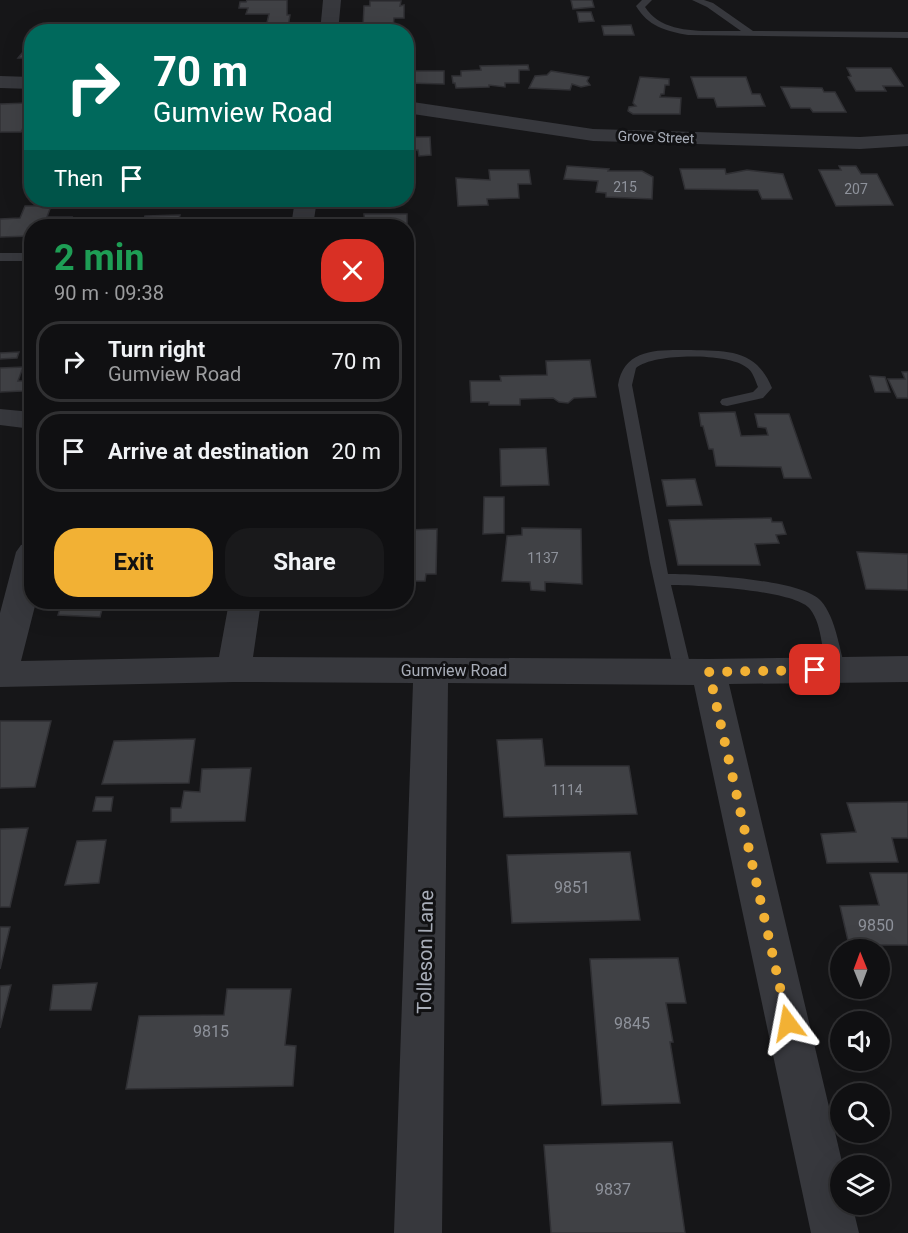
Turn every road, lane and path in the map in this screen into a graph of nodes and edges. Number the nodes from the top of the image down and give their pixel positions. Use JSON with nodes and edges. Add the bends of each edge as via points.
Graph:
{"nodes":[{"id":1,"x":332,"y":0,"type":"edge"},
{"id":2,"x":648,"y":0,"type":"edge"},
{"id":3,"x":696,"y":0,"type":"edge"},
{"id":4,"x":329,"y":24,"type":"edge"},
{"id":5,"x":754,"y":34,"type":"junction"},
{"id":6,"x":908,"y":35,"type":"edge"},
{"id":7,"x":0,"y":82,"type":"edge"},
{"id":8,"x":24,"y":82,"type":"edge"},
{"id":9,"x":414,"y":108,"type":"edge"},
{"id":10,"x":908,"y":140,"type":"edge"},
{"id":11,"x":0,"y":257,"type":"edge"},
{"id":12,"x":24,"y":257,"type":"edge"},
{"id":13,"x":727,"y":402,"type":"dead end"},
{"id":14,"x":0,"y":417,"type":"edge"},
{"id":15,"x":24,"y":420,"type":"edge"},
{"id":16,"x":662,"y":579,"type":"junction"},
{"id":17,"x":24,"y":582,"type":"edge"},
{"id":18,"x":243,"y":609,"type":"edge"},
{"id":19,"x":234,"y":669,"type":"junction"},
{"id":20,"x":908,"y":669,"type":"edge"},
{"id":21,"x":431,"y":670,"type":"junction"},
{"id":22,"x":837,"y":670,"type":"junction"},
{"id":23,"x":696,"y":672,"type":"junction"},
{"id":24,"x":0,"y":674,"type":"edge"},
{"id":25,"x":418,"y":1233,"type":"edge"},
{"id":26,"x":835,"y":1233,"type":"edge"}],
"edges":[{"from":1,"to":4,"type":"street"},
{"from":2,"to":5,"type":"lane","via":[[641,8],[662,27],[696,33]]},
{"from":3,"to":5,"type":"lane"},
{"from":5,"to":6,"type":"lane"},
{"from":7,"to":8,"type":"street"},
{"from":9,"to":10,"type":"street","name":"Grove Street","via":[[593,135],[860,143]]},
{"from":11,"to":12,"type":"lane"},
{"from":13,"to":16,"type":"lane","via":[[758,395],[765,388],[752,365],[740,358],[720,354],[658,356],[639,359],[627,374],[626,386]]},
{"from":14,"to":15,"type":"street"},
{"from":16,"to":22,"type":"lane","via":[[802,595],[814,603],[819,613]]},
{"from":16,"to":23,"type":"lane"},
{"from":17,"to":24,"type":"street"},
{"from":18,"to":19,"type":"street"},
{"from":19,"to":21,"type":"street","name":"Gumview Road"},
{"from":19,"to":24,"type":"street","name":"Gumview Road"},
{"from":20,"to":22,"type":"street","name":"Gumview Road"},
{"from":21,"to":23,"type":"street","name":"Gumview Road"},
{"from":21,"to":25,"type":"street","name":"Tolleson Lane"},
{"from":22,"to":23,"type":"street","name":"Gumview Road"},
{"from":23,"to":26,"type":"street"}]}
